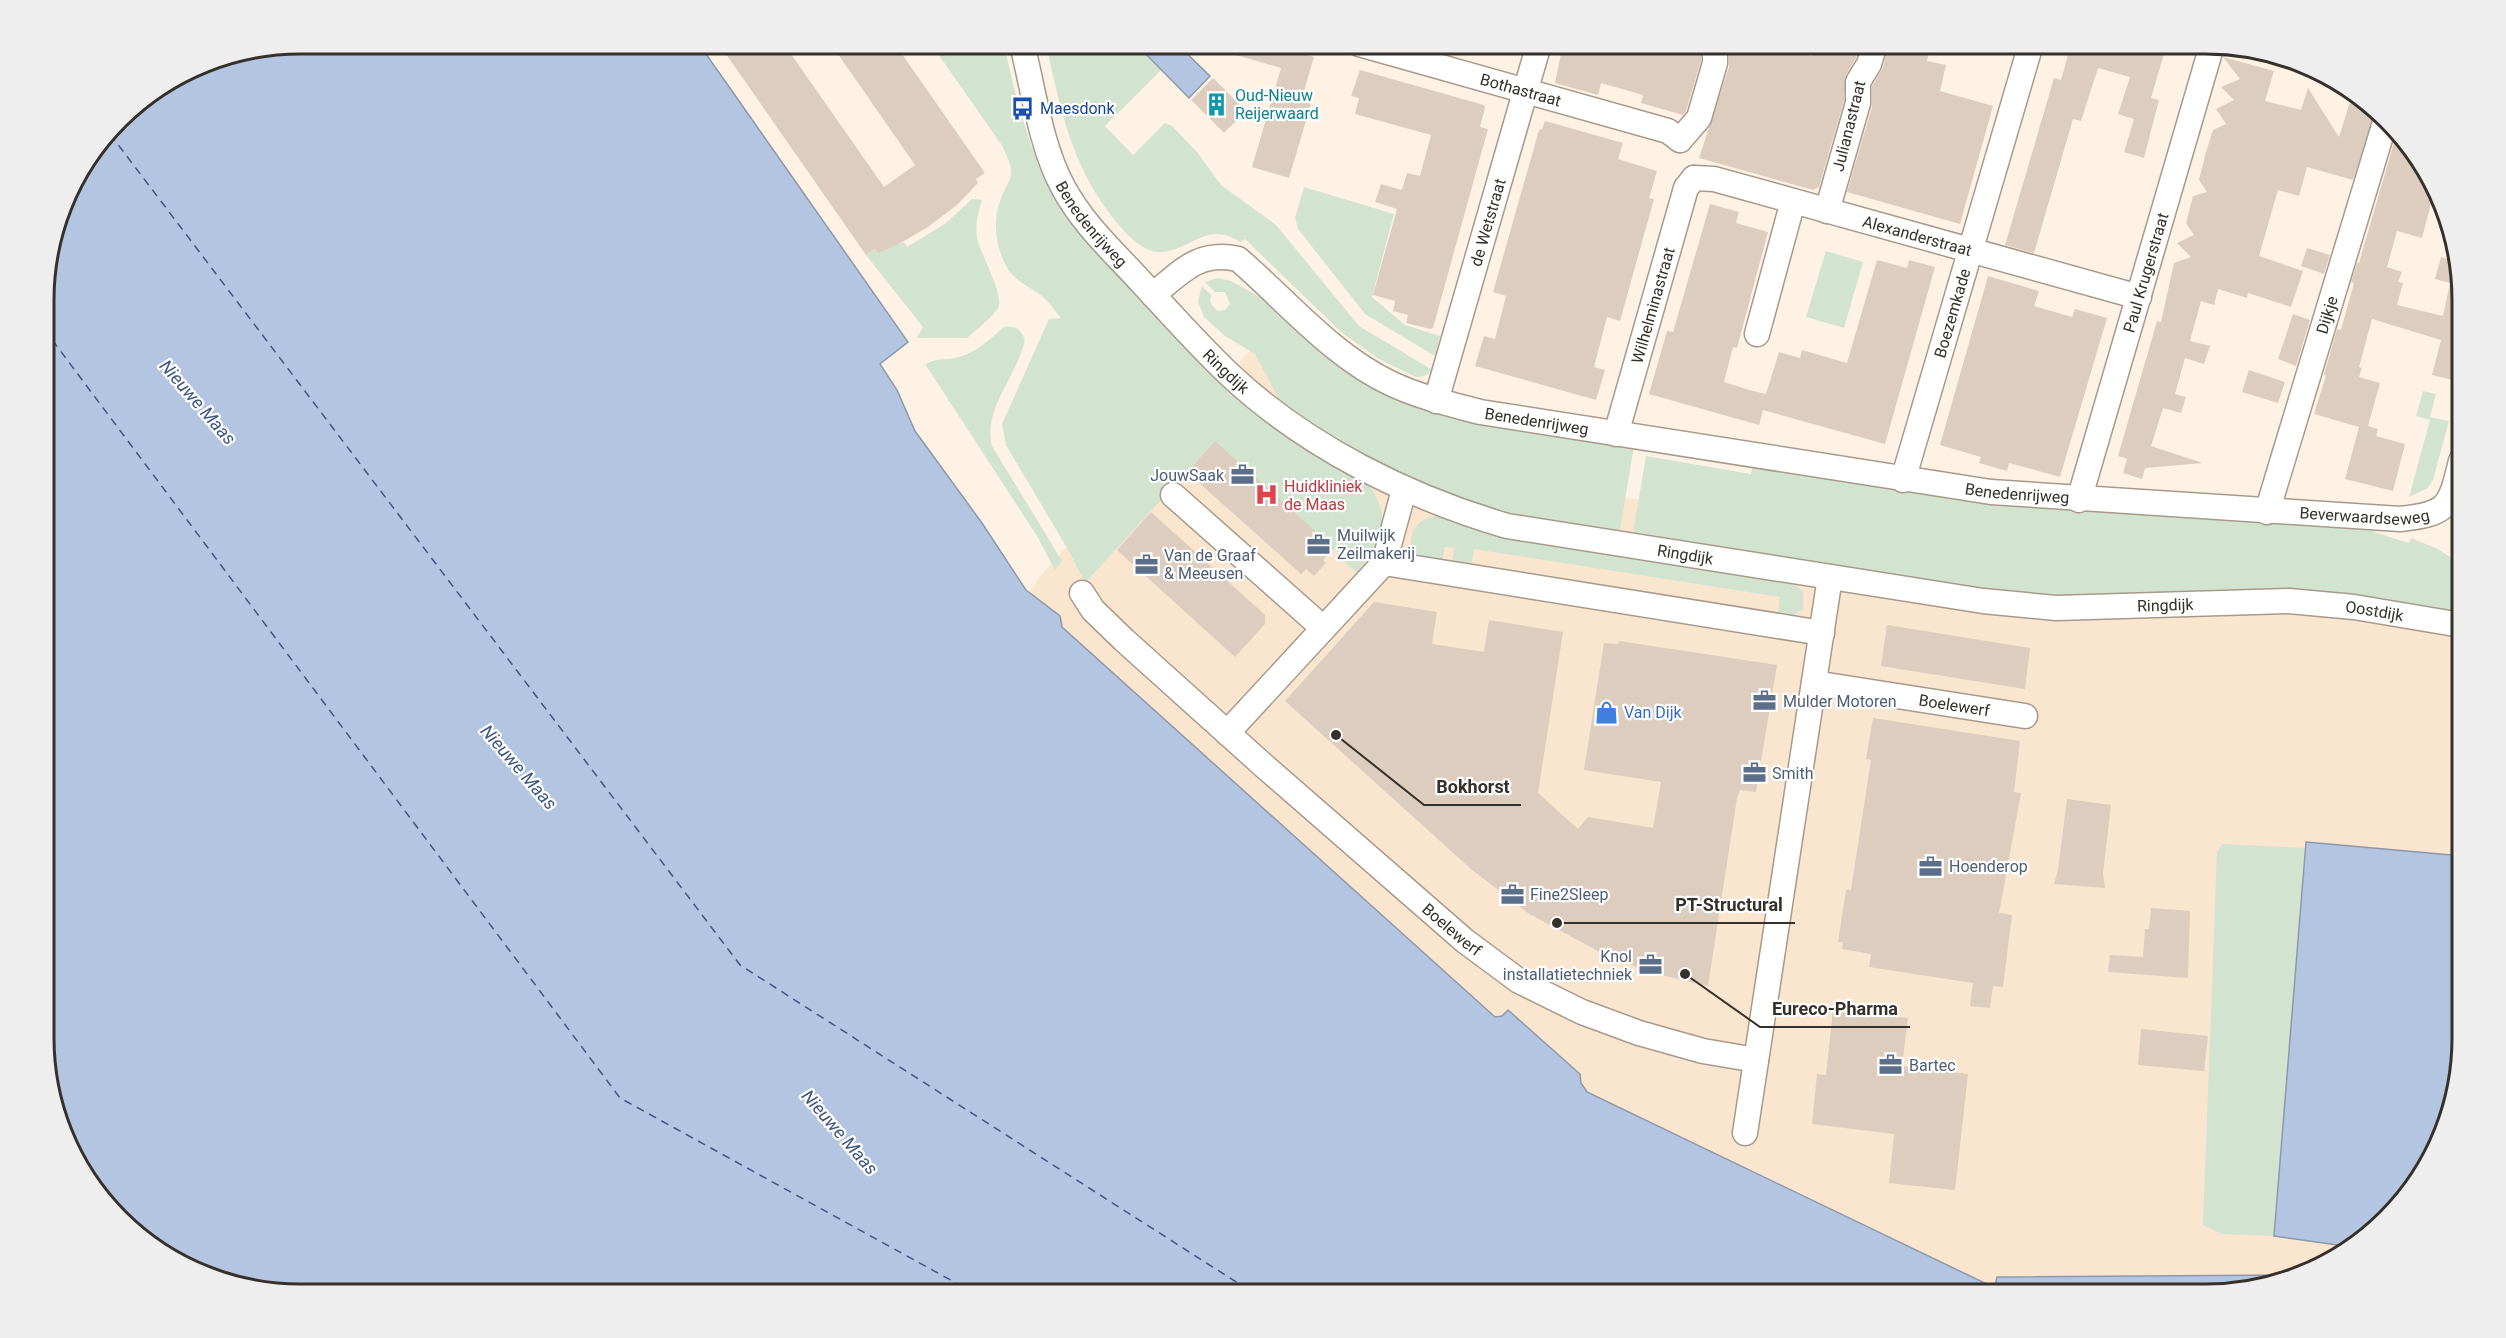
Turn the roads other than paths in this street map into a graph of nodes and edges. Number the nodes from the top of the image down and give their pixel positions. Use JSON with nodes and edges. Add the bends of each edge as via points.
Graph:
{"nodes":[{"id":1,"x":1024,"y":54,"type":"edge"},
{"id":2,"x":1395,"y":54,"type":"edge"},
{"id":3,"x":1536,"y":54,"type":"edge"},
{"id":4,"x":1715,"y":54,"type":"edge"},
{"id":5,"x":1872,"y":54,"type":"edge"},
{"id":6,"x":2028,"y":54,"type":"edge"},
{"id":7,"x":2209,"y":54,"type":"edge"},
{"id":8,"x":1525,"y":90,"type":"junction"},
{"id":9,"x":2383,"y":129,"type":"edge"},
{"id":10,"x":1680,"y":140,"type":"junction"},
{"id":11,"x":1694,"y":178,"type":"junction"},
{"id":12,"x":1793,"y":201,"type":"junction"},
{"id":13,"x":1827,"y":211,"type":"junction"},
{"id":14,"x":1971,"y":252,"type":"junction"},
{"id":15,"x":1153,"y":295,"type":"junction"},
{"id":16,"x":2139,"y":297,"type":"junction"},
{"id":17,"x":1757,"y":334,"type":"dead end"},
{"id":18,"x":1436,"y":401,"type":"junction"},
{"id":19,"x":1616,"y":434,"type":"junction"},
{"id":20,"x":1903,"y":480,"type":"junction"},
{"id":21,"x":1404,"y":490,"type":"junction"},
{"id":22,"x":1173,"y":495,"type":"dead end"},
{"id":23,"x":2452,"y":496,"type":"edge"},
{"id":24,"x":2079,"y":500,"type":"junction"},
{"id":25,"x":2267,"y":512,"type":"junction"},
{"id":26,"x":1384,"y":563,"type":"junction"},
{"id":27,"x":1830,"y":578,"type":"junction"},
{"id":28,"x":1082,"y":593,"type":"dead end"},
{"id":29,"x":2289,"y":601,"type":"joint"},
{"id":30,"x":2452,"y":624,"type":"edge"},
{"id":31,"x":1323,"y":628,"type":"junction"},
{"id":32,"x":1822,"y":633,"type":"junction"},
{"id":33,"x":1814,"y":683,"type":"junction"},
{"id":34,"x":2025,"y":716,"type":"dead end"},
{"id":35,"x":1227,"y":733,"type":"junction"},
{"id":36,"x":1756,"y":1060,"type":"junction"},
{"id":37,"x":1745,"y":1134,"type":"dead end"}],
"edges":[{"from":1,"to":15,"type":"street","name":"Benedenrijweg","via":[[1062,186],[1090,230]]},
{"from":2,"to":8,"type":"street","name":"Bothastraat"},
{"from":3,"to":8,"type":"street","name":"de Wetstraat"},
{"from":4,"to":10,"type":"street","via":[[1699,118]]},
{"from":5,"to":13,"type":"street","name":"Julianastraat","via":[[1858,82],[1857,102]]},
{"from":6,"to":14,"type":"street","name":"Boezemkade"},
{"from":7,"to":16,"type":"street","name":"Paul Krugerstraat"},
{"from":8,"to":10,"type":"street","name":"Bothastraat","via":[[1668,131]]},
{"from":8,"to":18,"type":"street","name":"de Wetstraat"},
{"from":9,"to":25,"type":"street","name":"Dijkje"},
{"from":10,"to":11,"type":"street"},
{"from":11,"to":12,"type":"street","name":"Alexanderstraat","via":[[1714,178]]},
{"from":11,"to":19,"type":"street","name":"Wilhelminastraat","via":[[1686,188]]},
{"from":12,"to":13,"type":"street","name":"Alexanderstraat"},
{"from":12,"to":17,"type":"street"},
{"from":13,"to":14,"type":"street","name":"Alexanderstraat"},
{"from":14,"to":16,"type":"street","name":"Alexanderstraat"},
{"from":14,"to":20,"type":"street","name":"Boezemkade"},
{"from":15,"to":18,"type":"street","name":"Benedenrijweg","via":[[1196,261],[1222,255],[1238,259],[1359,365]]},
{"from":15,"to":21,"type":"street","name":"Ringdijk","via":[[1231,377],[1348,461]]},
{"from":16,"to":24,"type":"street","name":"Paul Krugerstraat"},
{"from":18,"to":19,"type":"street","name":"Benedenrijweg"},
{"from":19,"to":20,"type":"street","name":"Benedenrijweg"},
{"from":20,"to":24,"type":"street","name":"Benedenrijweg"},
{"from":21,"to":26,"type":"street"},
{"from":21,"to":27,"type":"street","name":"Ringdijk","via":[[1507,526]]},
{"from":22,"to":31,"type":"street"},
{"from":23,"to":25,"type":"street","name":"Beverwaardseweg","via":[[2429,516],[2400,519]]},
{"from":24,"to":25,"type":"street","name":"Benedenrijweg"},
{"from":26,"to":31,"type":"street"},
{"from":26,"to":32,"type":"street"},
{"from":27,"to":29,"type":"street","name":"Ringdijk","via":[[2056,608]]},
{"from":27,"to":32,"type":"street"},
{"from":28,"to":35,"type":"street","name":"Boelewerf","via":[[1093,610],[1124,640]]},
{"from":29,"to":30,"type":"street","name":"Oostdijk"},
{"from":31,"to":35,"type":"street"},
{"from":32,"to":33,"type":"street"},
{"from":33,"to":34,"type":"street","name":"Boelewerf"},
{"from":33,"to":36,"type":"street"},
{"from":35,"to":36,"type":"street","name":"Boelewerf","via":[[1465,941],[1519,981],[1582,1012],[1639,1033],[1703,1051]]},
{"from":36,"to":37,"type":"street"}]}
